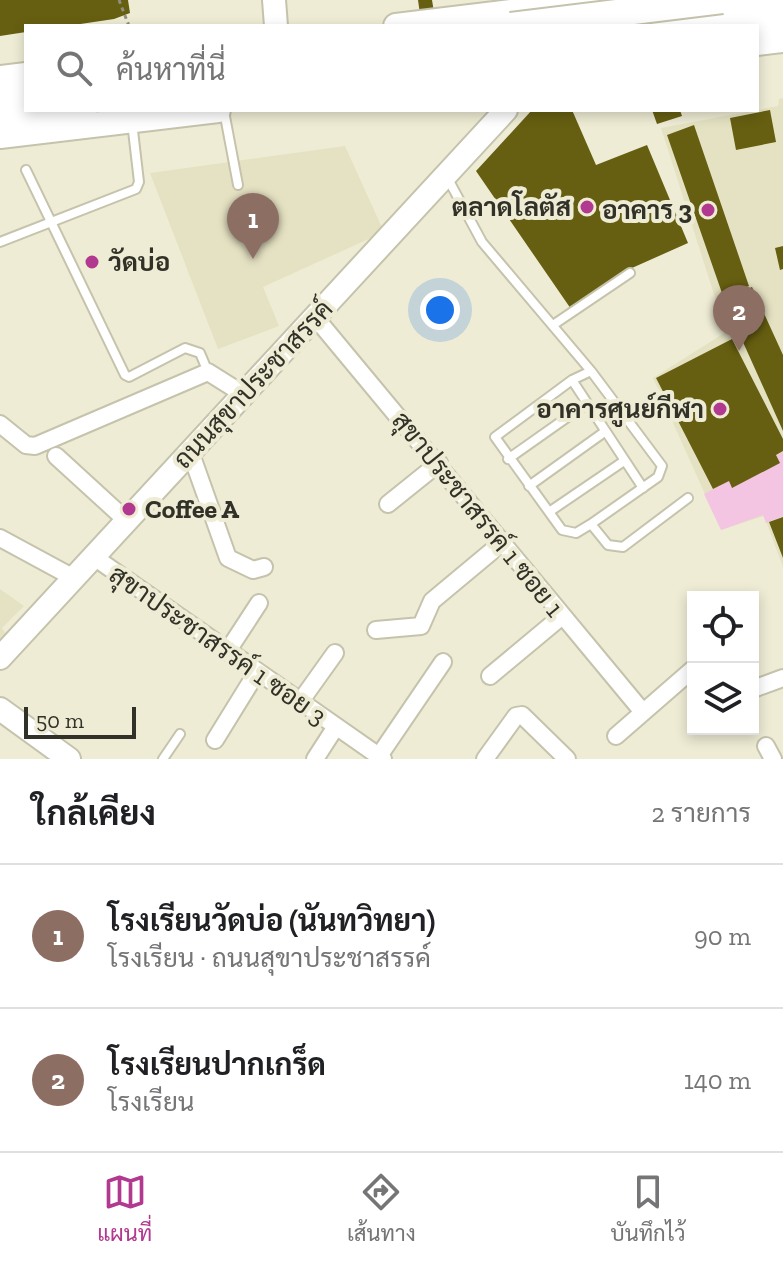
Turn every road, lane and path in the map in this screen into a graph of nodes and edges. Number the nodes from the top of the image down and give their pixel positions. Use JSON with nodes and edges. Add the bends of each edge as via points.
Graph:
{"nodes":[{"id":1,"x":119,"y":0,"type":"edge"},
{"id":2,"x":274,"y":0,"type":"edge"},
{"id":3,"x":609,"y":0,"type":"edge"},
{"id":4,"x":722,"y":0,"type":"edge"},
{"id":5,"x":783,"y":7,"type":"edge"},
{"id":6,"x":546,"y":17,"type":"edge"},
{"id":7,"x":128,"y":24,"type":"edge"},
{"id":8,"x":276,"y":24,"type":"edge"},
{"id":9,"x":429,"y":24,"type":"edge"},
{"id":10,"x":527,"y":24,"type":"edge"},
{"id":11,"x":630,"y":24,"type":"edge"},
{"id":12,"x":783,"y":27,"type":"edge"},
{"id":13,"x":759,"y":30,"type":"edge"},
{"id":14,"x":783,"y":40,"type":"edge"},
{"id":15,"x":759,"y":43,"type":"edge"},
{"id":16,"x":24,"y":75,"type":"edge"},
{"id":17,"x":0,"y":78,"type":"edge"},
{"id":18,"x":24,"y":91,"type":"edge"},
{"id":19,"x":0,"y":94,"type":"edge"},
{"id":20,"x":67,"y":112,"type":"edge"},
{"id":21,"x":184,"y":112,"type":"edge"},
{"id":22,"x":221,"y":112,"type":"edge"},
{"id":23,"x":504,"y":112,"type":"edge"},
{"id":24,"x":128,"y":115,"type":"edge"},
{"id":25,"x":0,"y":120,"type":"edge"},
{"id":26,"x":0,"y":136,"type":"edge"},
{"id":27,"x":26,"y":170,"type":"dead end"},
{"id":28,"x":446,"y":175,"type":"junction"},
{"id":29,"x":238,"y":185,"type":"dead end"},
{"id":30,"x":50,"y":225,"type":"junction"},
{"id":31,"x":0,"y":242,"type":"edge"},
{"id":32,"x":630,"y":273,"type":"dead end"},
{"id":33,"x":315,"y":317,"type":"junction"},
{"id":34,"x":553,"y":325,"type":"junction"},
{"id":35,"x":591,"y":371,"type":"junction"},
{"id":36,"x":208,"y":372,"type":"junction"},
{"id":37,"x":572,"y":380,"type":"junction"},
{"id":38,"x":243,"y":394,"type":"junction"},
{"id":39,"x":586,"y":404,"type":"junction"},
{"id":40,"x":0,"y":424,"type":"edge"},
{"id":41,"x":603,"y":433,"type":"junction"},
{"id":42,"x":190,"y":451,"type":"junction"},
{"id":43,"x":56,"y":456,"type":"dead end"},
{"id":44,"x":508,"y":459,"type":"junction"},
{"id":45,"x":624,"y":461,"type":"junction"},
{"id":46,"x":439,"y":463,"type":"junction"},
{"id":47,"x":529,"y":486,"type":"junction"},
{"id":48,"x":643,"y":488,"type":"junction"},
{"id":49,"x":688,"y":498,"type":"dead end"},
{"id":50,"x":388,"y":504,"type":"dead end"},
{"id":51,"x":549,"y":512,"type":"junction"},
{"id":52,"x":126,"y":520,"type":"junction"},
{"id":53,"x":591,"y":524,"type":"junction"},
{"id":54,"x":0,"y":538,"type":"edge"},
{"id":55,"x":504,"y":541,"type":"junction"},
{"id":56,"x":94,"y":557,"type":"junction"},
{"id":57,"x":264,"y":567,"type":"dead end"},
{"id":58,"x":74,"y":578,"type":"junction"},
{"id":59,"x":259,"y":603,"type":"dead end"},
{"id":60,"x":562,"y":616,"type":"junction"},
{"id":61,"x":376,"y":630,"type":"dead end"},
{"id":62,"x":227,"y":652,"type":"junction"},
{"id":63,"x":335,"y":653,"type":"dead end"},
{"id":64,"x":0,"y":658,"type":"edge"},
{"id":65,"x":443,"y":662,"type":"dead end"},
{"id":66,"x":257,"y":672,"type":"junction"},
{"id":67,"x":687,"y":674,"type":"edge"},
{"id":68,"x":490,"y":676,"type":"dead end"},
{"id":69,"x":783,"y":678,"type":"edge"},
{"id":70,"x":759,"y":687,"type":"edge"},
{"id":71,"x":300,"y":702,"type":"junction"},
{"id":72,"x":0,"y":709,"type":"edge"},
{"id":73,"x":642,"y":711,"type":"junction"},
{"id":74,"x":335,"y":728,"type":"junction"},
{"id":75,"x":180,"y":734,"type":"dead end"},
{"id":76,"x":616,"y":736,"type":"dead end"},
{"id":77,"x":215,"y":740,"type":"dead end"},
{"id":78,"x":381,"y":758,"type":"edge"},
{"id":79,"x":69,"y":759,"type":"edge"},
{"id":80,"x":163,"y":759,"type":"edge"},
{"id":81,"x":315,"y":759,"type":"edge"},
{"id":82,"x":485,"y":759,"type":"edge"},
{"id":83,"x":567,"y":759,"type":"edge"}],
"edges":[{"from":1,"to":7,"type":"path"},
{"from":2,"to":8,"type":"street"},
{"from":3,"to":6,"type":"main road"},
{"from":4,"to":10,"type":"main road","bridge":true},
{"from":5,"to":11,"type":"main road"},
{"from":6,"to":9,"type":"main road"},
{"from":12,"to":13,"type":"main road"},
{"from":14,"to":15,"type":"main road"},
{"from":16,"to":17,"type":"main road"},
{"from":18,"to":19,"type":"main road"},
{"from":20,"to":25,"type":"main road"},
{"from":21,"to":24,"type":"main road"},
{"from":22,"to":29,"type":"lane"},
{"from":23,"to":28,"type":"street","name":"ถนนสุขาประชาสรรค์"},
{"from":24,"to":26,"type":"main road"},
{"from":24,"to":30,"type":"lane","via":[[136,189]]},
{"from":27,"to":30,"type":"lane"},
{"from":28,"to":33,"type":"street","name":"ถนนสุขาประชาสรรค์"},
{"from":28,"to":34,"type":"lane","via":[[482,242]]},
{"from":30,"to":31,"type":"lane"},
{"from":30,"to":36,"type":"lane","via":[[125,375],[185,348],[200,353]]},
{"from":32,"to":34,"type":"lane"},
{"from":33,"to":38,"type":"street","name":"ถนนสุขาประชาสรรค์"},
{"from":33,"to":46,"type":"street","name":"สุขาประชาสรรค์ 1 ซอย 1"},
{"from":34,"to":35,"type":"lane"},
{"from":35,"to":37,"type":"lane"},
{"from":35,"to":48,"type":"lane","via":[[658,457],[658,477]]},
{"from":36,"to":38,"type":"street"},
{"from":36,"to":40,"type":"street","via":[[35,446]]},
{"from":37,"to":39,"type":"lane"},
{"from":37,"to":44,"type":"lane","via":[[495,437]]},
{"from":38,"to":42,"type":"street","name":"ถนนสุขาประชาสรรค์"},
{"from":39,"to":41,"type":"lane"},
{"from":39,"to":44,"type":"lane"},
{"from":41,"to":45,"type":"lane"},
{"from":41,"to":47,"type":"lane"},
{"from":42,"to":52,"type":"street","name":"ถนนสุขาประชาสรรค์"},
{"from":42,"to":57,"type":"street","via":[[228,558],[253,570]]},
{"from":43,"to":52,"type":"street"},
{"from":44,"to":47,"type":"lane"},
{"from":45,"to":48,"type":"lane"},
{"from":45,"to":51,"type":"lane"},
{"from":46,"to":50,"type":"street"},
{"from":46,"to":55,"type":"street","name":"สุขาประชาสรรค์ 1 ซอย 1"},
{"from":47,"to":51,"type":"lane"},
{"from":48,"to":53,"type":"lane"},
{"from":49,"to":53,"type":"lane","via":[[623,547],[608,545]]},
{"from":51,"to":53,"type":"lane","via":[[569,534]]},
{"from":52,"to":56,"type":"street","name":"ถนนสุขาประชาสรรค์"},
{"from":54,"to":58,"type":"street"},
{"from":55,"to":60,"type":"street","name":"สุขาประชาสรรค์ 1 ซอย 1"},
{"from":55,"to":61,"type":"street","via":[[432,601],[421,626]]},
{"from":56,"to":58,"type":"street","name":"ถนนสุขาประชาสรรค์"},
{"from":56,"to":62,"type":"street","name":"สุขาประชาสรรค์ 1 ซอย 3"},
{"from":58,"to":64,"type":"street","name":"ถนนสุขาประชาสรรค์"},
{"from":59,"to":62,"type":"street"},
{"from":60,"to":68,"type":"street"},
{"from":60,"to":73,"type":"street","name":"สุขาประชาสรรค์ 1 ซอย 1"},
{"from":62,"to":66,"type":"street","name":"สุขาประชาสรรค์ 1 ซอย 3"},
{"from":63,"to":71,"type":"street"},
{"from":65,"to":78,"type":"street"},
{"from":66,"to":71,"type":"street","name":"สุขาประชาสรรค์ 1 ซอย 3"},
{"from":66,"to":77,"type":"street"},
{"from":67,"to":73,"type":"street"},
{"from":69,"to":70,"type":"street"},
{"from":71,"to":74,"type":"street","name":"สุขาประชาสรรค์ 1 ซอย 3"},
{"from":72,"to":79,"type":"street"},
{"from":73,"to":76,"type":"street"},
{"from":74,"to":78,"type":"street","name":"สุขาประชาสรรค์ 1 ซอย 3"},
{"from":74,"to":81,"type":"street"},
{"from":75,"to":80,"type":"lane"},
{"from":82,"to":83,"type":"street","via":[[508,725],[522,715]]}]}
